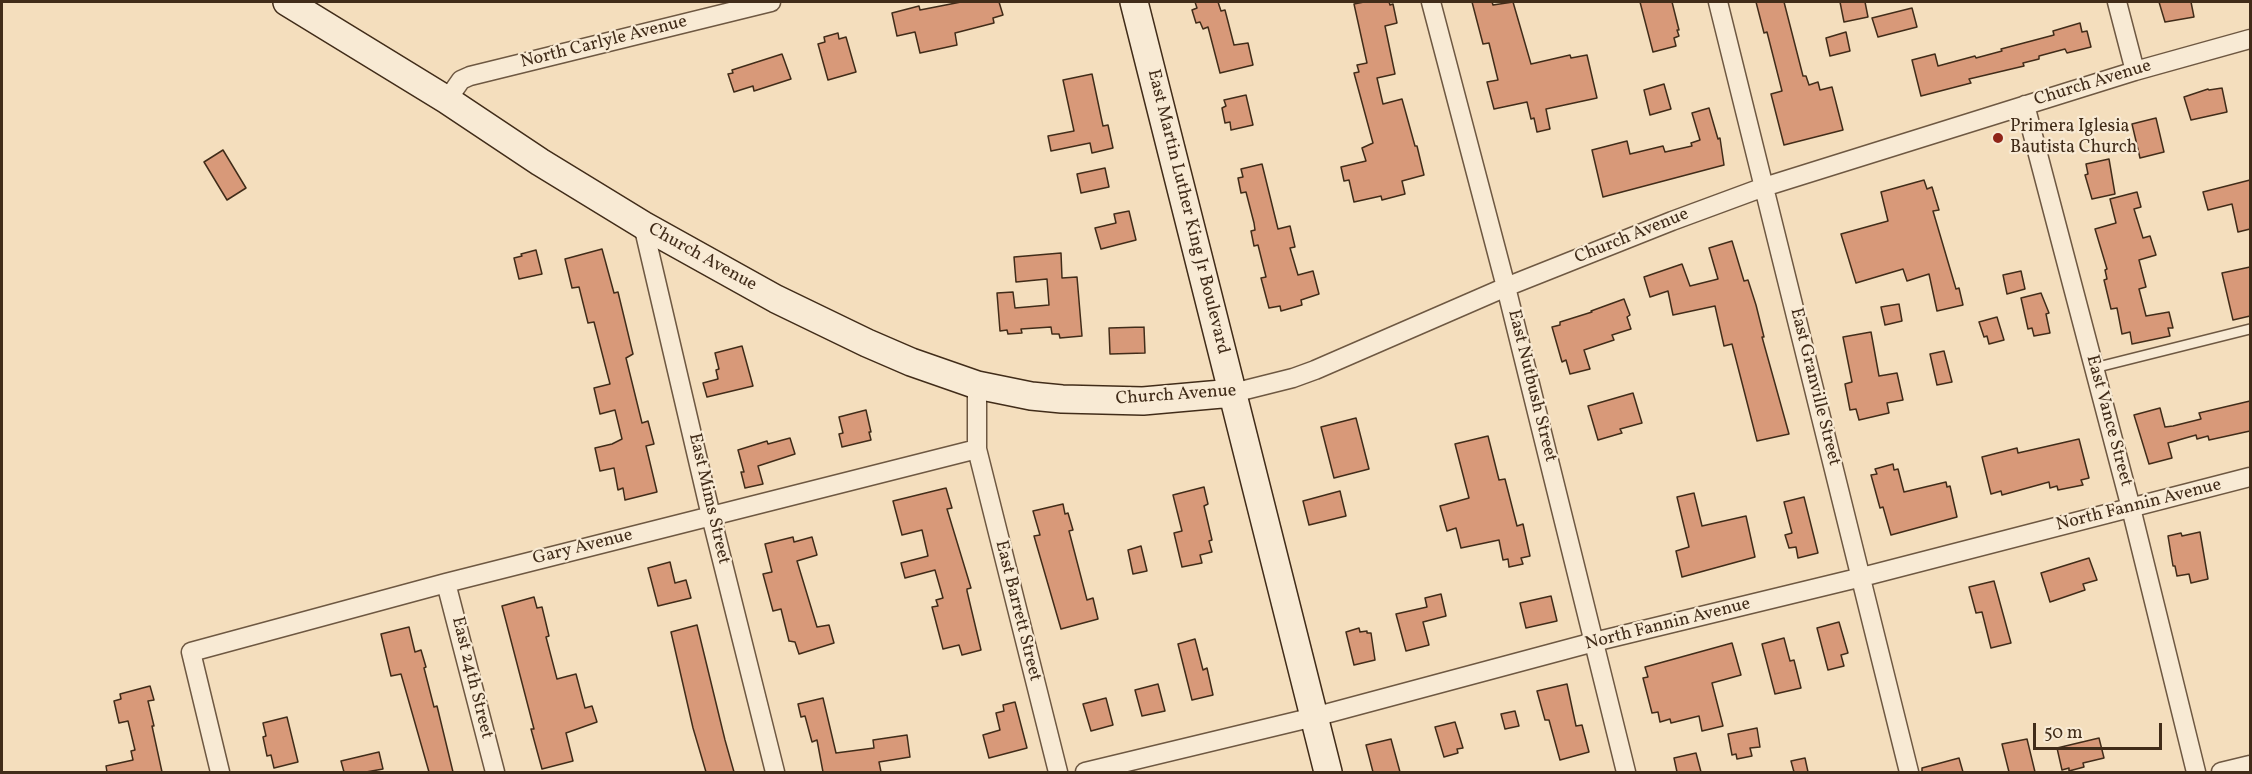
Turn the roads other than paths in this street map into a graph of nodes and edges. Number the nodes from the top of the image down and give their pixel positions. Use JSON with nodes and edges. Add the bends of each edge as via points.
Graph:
{"nodes":[{"id":1,"x":287,"y":2,"type":"edge"},
{"id":2,"x":771,"y":2,"type":"edge"},
{"id":3,"x":1134,"y":2,"type":"edge"},
{"id":4,"x":1431,"y":2,"type":"edge"},
{"id":5,"x":1718,"y":2,"type":"edge"},
{"id":6,"x":2117,"y":2,"type":"edge"},
{"id":7,"x":2250,"y":39,"type":"edge"},
{"id":8,"x":2135,"y":71,"type":"junction"},
{"id":9,"x":447,"y":100,"type":"junction"},
{"id":10,"x":2025,"y":105,"type":"junction"},
{"id":11,"x":1764,"y":187,"type":"junction"},
{"id":12,"x":643,"y":225,"type":"junction"},
{"id":13,"x":1506,"y":287,"type":"junction"},
{"id":14,"x":2250,"y":329,"type":"edge"},
{"id":15,"x":2094,"y":368,"type":"junction"},
{"id":16,"x":977,"y":385,"type":"junction"},
{"id":17,"x":1233,"y":393,"type":"junction"},
{"id":18,"x":977,"y":449,"type":"junction"},
{"id":19,"x":2250,"y":477,"type":"edge"},
{"id":20,"x":2131,"y":508,"type":"junction"},
{"id":21,"x":711,"y":516,"type":"junction"},
{"id":22,"x":1862,"y":577,"type":"junction"},
{"id":23,"x":446,"y":583,"type":"junction"},
{"id":24,"x":1594,"y":642,"type":"junction"},
{"id":25,"x":1314,"y":717,"type":"junction"},
{"id":26,"x":2250,"y":765,"type":"edge"},
{"id":27,"x":220,"y":772,"type":"edge"},
{"id":28,"x":495,"y":772,"type":"edge"},
{"id":29,"x":775,"y":772,"type":"edge"},
{"id":30,"x":1058,"y":772,"type":"edge"},
{"id":31,"x":1085,"y":772,"type":"edge"},
{"id":32,"x":1328,"y":772,"type":"edge"},
{"id":33,"x":1626,"y":772,"type":"edge"},
{"id":34,"x":1909,"y":772,"type":"edge"},
{"id":35,"x":2196,"y":772,"type":"edge"},
{"id":36,"x":2221,"y":772,"type":"edge"}],
"edges":[{"from":1,"to":9,"type":"main road","name":"Church Avenue"},
{"from":2,"to":9,"type":"street","name":"North Carlyle Avenue","via":[[470,76],[461,80]]},
{"from":3,"to":17,"type":"main road","name":"East Martin Luther King Jr Boulevard"},
{"from":4,"to":13,"type":"street","name":"East Nutbush Street"},
{"from":5,"to":11,"type":"street","name":"East Granville Street"},
{"from":6,"to":8,"type":"street"},
{"from":7,"to":8,"type":"street","name":"Church Avenue"},
{"from":8,"to":10,"type":"street","name":"Church Avenue"},
{"from":9,"to":12,"type":"main road","name":"Church Avenue"},
{"from":10,"to":11,"type":"street","name":"Church Avenue"},
{"from":10,"to":15,"type":"street","name":"East Vance Street"},
{"from":11,"to":13,"type":"street","name":"Church Avenue"},
{"from":11,"to":22,"type":"street","name":"East Granville Street"},
{"from":12,"to":16,"type":"main road","name":"Church Avenue","via":[[867,344]]},
{"from":12,"to":21,"type":"street","name":"East Mims Street"},
{"from":13,"to":17,"type":"street","name":"Church Avenue","via":[[1315,370]]},
{"from":13,"to":24,"type":"street","name":"East Nutbush Street"},
{"from":14,"to":15,"type":"lane"},
{"from":15,"to":20,"type":"street","name":"East Vance Street"},
{"from":16,"to":17,"type":"main road","name":"Church Avenue","via":[[1031,396],[1104,401]]},
{"from":16,"to":18,"type":"street","name":"East Barrett Street"},
{"from":17,"to":25,"type":"main road","name":"East Martin Luther King Jr Boulevard"},
{"from":18,"to":21,"type":"street","name":"Gary Avenue"},
{"from":18,"to":30,"type":"street","name":"East Barrett Street"},
{"from":19,"to":20,"type":"street","name":"North Fannin Avenue"},
{"from":20,"to":22,"type":"street","name":"North Fannin Avenue"},
{"from":20,"to":35,"type":"street","name":"East Vance Street"},
{"from":21,"to":23,"type":"street","name":"Gary Avenue"},
{"from":21,"to":29,"type":"street","name":"East Mims Street"},
{"from":22,"to":24,"type":"street","name":"North Fannin Avenue"},
{"from":22,"to":34,"type":"street","name":"East Granville Street"},
{"from":23,"to":27,"type":"street","name":"Gary Avenue","via":[[191,652]]},
{"from":23,"to":28,"type":"street","name":"East 24th Street"},
{"from":24,"to":25,"type":"street","name":"North Fannin Avenue"},
{"from":24,"to":33,"type":"street","name":"East Nutbush Street"},
{"from":25,"to":31,"type":"street","name":"North Fannin Avenue"},
{"from":25,"to":32,"type":"main road","name":"East Martin Luther King Jr Boulevard"},
{"from":26,"to":36,"type":"street"}]}
